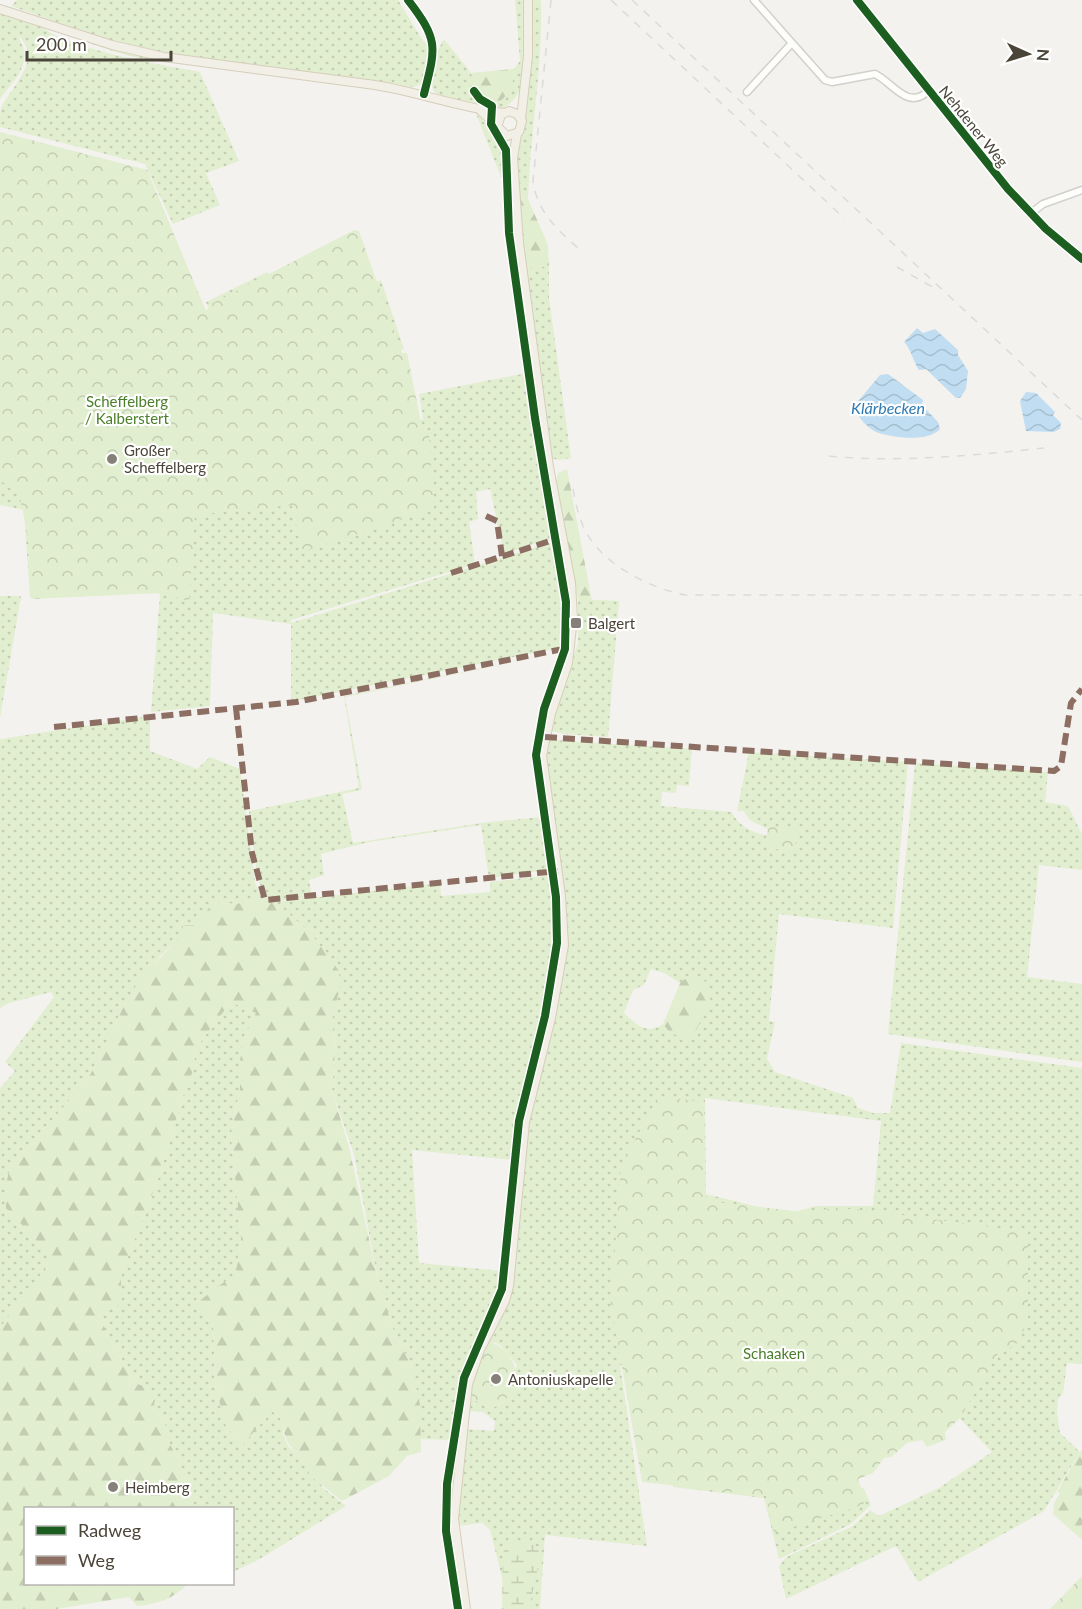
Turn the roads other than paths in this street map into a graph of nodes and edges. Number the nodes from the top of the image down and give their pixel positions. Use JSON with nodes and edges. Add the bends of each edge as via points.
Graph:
{"nodes":[{"id":1,"x":408,"y":0,"type":"edge"},
{"id":2,"x":528,"y":0,"type":"edge"},
{"id":3,"x":754,"y":0,"type":"edge"},
{"id":4,"x":857,"y":0,"type":"edge"},
{"id":5,"x":0,"y":9,"type":"edge"},
{"id":6,"x":792,"y":43,"type":"junction"},
{"id":7,"x":928,"y":91,"type":"junction"},
{"id":8,"x":747,"y":92,"type":"dead end"},
{"id":9,"x":424,"y":94,"type":"junction"},
{"id":10,"x":522,"y":96,"type":"junction"},
{"id":11,"x":479,"y":110,"type":"junction"},
{"id":12,"x":506,"y":112,"type":"junction"},
{"id":13,"x":521,"y":118,"type":"junction"},
{"id":14,"x":498,"y":124,"type":"junction"},
{"id":15,"x":504,"y":134,"type":"junction"},
{"id":16,"x":517,"y":134,"type":"junction"},
{"id":17,"x":513,"y":158,"type":"junction"},
{"id":18,"x":1082,"y":190,"type":"edge"},
{"id":19,"x":1029,"y":214,"type":"junction"},
{"id":20,"x":1082,"y":259,"type":"edge"},
{"id":21,"x":466,"y":1609,"type":"edge"}],
"edges":[{"from":1,"to":9,"type":"street","via":[[432,38],[433,55]]},
{"from":2,"to":10,"type":"main road","via":[[528,56]]},
{"from":3,"to":6,"type":"street"},
{"from":4,"to":7,"type":"street","name":"Nehdener Weg"},
{"from":5,"to":9,"type":"main road","via":[[112,45],[176,60]]},
{"from":6,"to":7,"type":"street","via":[[825,80],[875,74],[893,90],[912,98]]},
{"from":6,"to":8,"type":"street"},
{"from":7,"to":19,"type":"street","name":"Nehdener Weg"},
{"from":9,"to":11,"type":"main road"},
{"from":10,"to":12,"type":"main road"},
{"from":10,"to":13,"type":"main road"},
{"from":11,"to":12,"type":"main road"},
{"from":11,"to":14,"type":"main road"},
{"from":12,"to":13,"type":"main road","via":[[515,112]]},
{"from":12,"to":14,"type":"main road"},
{"from":13,"to":16,"type":"main road","via":[[522,127]]},
{"from":14,"to":15,"type":"main road"},
{"from":15,"to":16,"type":"main road"},
{"from":15,"to":17,"type":"main road"},
{"from":16,"to":17,"type":"main road"},
{"from":17,"to":21,"type":"main road","via":[[518,237],[547,456],[573,602],[568,663],[542,755],[564,945],[525,1122],[509,1286],[468,1384],[454,1519]]},
{"from":18,"to":19,"type":"street","via":[[1043,204]]},
{"from":19,"to":20,"type":"street","name":"Nehdener Weg"}]}
